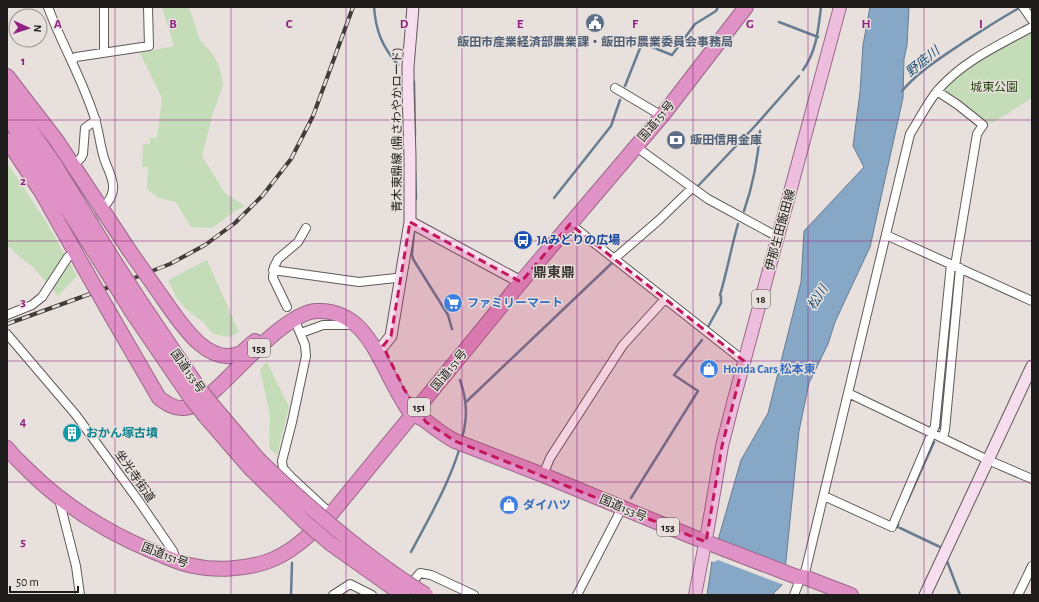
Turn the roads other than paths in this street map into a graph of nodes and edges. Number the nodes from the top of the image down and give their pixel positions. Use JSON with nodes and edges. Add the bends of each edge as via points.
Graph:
{"nodes":[{"id":1,"x":48,"y":7,"type":"edge"},
{"id":2,"x":104,"y":7,"type":"edge"},
{"id":3,"x":148,"y":7,"type":"edge"},
{"id":4,"x":413,"y":7,"type":"edge"},
{"id":5,"x":746,"y":7,"type":"edge"},
{"id":6,"x":1023,"y":7,"type":"edge"},
{"id":7,"x":839,"y":8,"type":"edge"},
{"id":8,"x":1031,"y":18,"type":"edge"},
{"id":9,"x":1032,"y":27,"type":"edge"},
{"id":10,"x":104,"y":53,"type":"junction"},
{"id":11,"x":72,"y":61,"type":"junction"},
{"id":12,"x":7,"y":76,"type":"edge"},
{"id":13,"x":616,"y":88,"type":"dead end"},
{"id":14,"x":936,"y":91,"type":"junction"},
{"id":15,"x":7,"y":96,"type":"edge"},
{"id":16,"x":662,"y":116,"type":"junction"},
{"id":17,"x":7,"y":117,"type":"edge"},
{"id":18,"x":96,"y":120,"type":"junction"},
{"id":19,"x":7,"y":140,"type":"edge"},
{"id":20,"x":635,"y":146,"type":"junction"},
{"id":21,"x":73,"y":165,"type":"junction"},
{"id":22,"x":692,"y":188,"type":"junction"},
{"id":23,"x":107,"y":203,"type":"tunnel mouth"},
{"id":24,"x":410,"y":222,"type":"junction"},
{"id":25,"x":570,"y":224,"type":"junction"},
{"id":26,"x":306,"y":228,"type":"dead end"},
{"id":27,"x":886,"y":234,"type":"junction"},
{"id":28,"x":778,"y":237,"type":"junction"},
{"id":29,"x":68,"y":257,"type":"tunnel mouth"},
{"id":30,"x":105,"y":257,"type":"junction"},
{"id":31,"x":615,"y":258,"type":"junction"},
{"id":32,"x":955,"y":266,"type":"junction"},
{"id":33,"x":273,"y":270,"type":"junction"},
{"id":34,"x":400,"y":279,"type":"junction"},
{"id":35,"x":521,"y":282,"type":"junction"},
{"id":36,"x":665,"y":298,"type":"junction"},
{"id":37,"x":1032,"y":301,"type":"edge"},
{"id":38,"x":287,"y":307,"type":"dead end"},
{"id":39,"x":7,"y":315,"type":"edge"},
{"id":40,"x":296,"y":323,"type":"dead end"},
{"id":41,"x":354,"y":323,"type":"junction"},
{"id":42,"x":301,"y":333,"type":"junction"},
{"id":43,"x":7,"y":336,"type":"edge"},
{"id":44,"x":383,"y":346,"type":"junction"},
{"id":45,"x":744,"y":361,"type":"junction"},
{"id":46,"x":1032,"y":366,"type":"edge"},
{"id":47,"x":848,"y":393,"type":"junction"},
{"id":48,"x":417,"y":414,"type":"junction"},
{"id":49,"x":933,"y":432,"type":"junction"},
{"id":50,"x":942,"y":437,"type":"junction"},
{"id":51,"x":7,"y":448,"type":"edge"},
{"id":52,"x":988,"y":460,"type":"junction"},
{"id":53,"x":255,"y":464,"type":"junction"},
{"id":54,"x":543,"y":475,"type":"junction"},
{"id":55,"x":1032,"y":480,"type":"edge"},
{"id":56,"x":824,"y":496,"type":"junction"},
{"id":57,"x":59,"y":499,"type":"junction"},
{"id":58,"x":622,"y":508,"type":"junction"},
{"id":59,"x":331,"y":514,"type":"junction"},
{"id":60,"x":710,"y":544,"type":"junction"},
{"id":61,"x":176,"y":561,"type":"junction"},
{"id":62,"x":1032,"y":566,"type":"edge"},
{"id":63,"x":800,"y":577,"type":"junction"},
{"id":64,"x":80,"y":595,"type":"edge"},
{"id":65,"x":333,"y":595,"type":"edge"},
{"id":66,"x":372,"y":595,"type":"edge"},
{"id":67,"x":402,"y":595,"type":"edge"},
{"id":68,"x":426,"y":595,"type":"edge"},
{"id":69,"x":474,"y":595,"type":"edge"},
{"id":70,"x":577,"y":595,"type":"edge"},
{"id":71,"x":695,"y":595,"type":"edge"},
{"id":72,"x":794,"y":595,"type":"edge"},
{"id":73,"x":851,"y":595,"type":"edge"},
{"id":74,"x":925,"y":595,"type":"edge"},
{"id":75,"x":1018,"y":595,"type":"edge"}],
"edges":[{"from":1,"to":11,"type":"street"},
{"from":2,"to":10,"type":"street"},
{"from":3,"to":10,"type":"street","via":[[148,46]]},
{"from":4,"to":24,"type":"street","name":"青木東鼎線 (鼎さわやかロード)","via":[[408,81]]},
{"from":5,"to":16,"type":"highway","name":"国道151号","number":"151"},
{"from":6,"to":8,"type":"street"},
{"from":7,"to":28,"type":"main road","name":"伊那生田飯田線","number":"18"},
{"from":9,"to":14,"type":"street","via":[[962,67]]},
{"from":10,"to":11,"type":"street","via":[[76,57]]},
{"from":11,"to":18,"type":"street"},
{"from":12,"to":21,"type":"highway","number":"153"},
{"from":13,"to":16,"type":"street"},
{"from":14,"to":27,"type":"street","via":[[910,134]]},
{"from":14,"to":32,"type":"street","via":[[983,126],[977,134]]},
{"from":15,"to":30,"type":"highway","name":"国道153号","via":[[53,162]]},
{"from":16,"to":20,"type":"highway","name":"国道151号","number":"151"},
{"from":17,"to":30,"type":"highway","name":"国道153号"},
{"from":18,"to":21,"type":"street","via":[[85,128],[82,158]]},
{"from":18,"to":23,"type":"street","via":[[103,157],[113,182],[114,191]]},
{"from":19,"to":41,"type":"highway","number":"153","bridge":true,"via":[[42,193],[159,398],[171,406],[184,408],[200,403],[298,316],[324,312],[343,316]]},
{"from":20,"to":22,"type":"street"},
{"from":20,"to":25,"type":"highway","name":"国道151号","number":"151"},
{"from":21,"to":44,"type":"highway","number":"153","bridge":true,"via":[[162,297],[191,335],[210,352],[229,356],[241,353],[284,317],[309,307],[322,306],[345,311],[363,321]]},
{"from":22,"to":28,"type":"street"},
{"from":22,"to":31,"type":"street"},
{"from":24,"to":34,"type":"street"},
{"from":24,"to":35,"type":"street","name":"青木東鼎線 (鼎さわやかロード)"},
{"from":25,"to":31,"type":"street"},
{"from":25,"to":35,"type":"highway","name":"国道151号","number":"151"},
{"from":26,"to":33,"type":"street","via":[[298,242],[278,260]]},
{"from":27,"to":32,"type":"street"},
{"from":27,"to":47,"type":"street"},
{"from":28,"to":45,"type":"main road","name":"伊那生田飯田線","number":"18"},
{"from":29,"to":39,"type":"street","via":[[42,297]]},
{"from":30,"to":53,"type":"highway","name":"国道153号","bridge":true,"via":[[194,392]]},
{"from":31,"to":36,"type":"street"},
{"from":32,"to":37,"type":"street"},
{"from":32,"to":49,"type":"street"},
{"from":32,"to":50,"type":"street","via":[[945,430]]},
{"from":33,"to":34,"type":"street","via":[[359,282]]},
{"from":33,"to":38,"type":"street","via":[[273,278]]},
{"from":34,"to":44,"type":"street","via":[[391,336]]},
{"from":35,"to":48,"type":"highway","name":"国道151号","number":"151"},
{"from":36,"to":45,"type":"street"},
{"from":36,"to":54,"type":"street","via":[[623,345],[550,458]]},
{"from":40,"to":42,"type":"street"},
{"from":41,"to":42,"type":"street","via":[[323,325]]},
{"from":41,"to":48,"type":"highway","number":"153","via":[[371,342],[398,393]]},
{"from":42,"to":59,"type":"street","via":[[306,356],[282,461],[283,468]]},
{"from":43,"to":61,"type":"street","name":"坐光寺街道","via":[[76,415],[173,551]]},
{"from":44,"to":48,"type":"highway","number":"153"},
{"from":45,"to":60,"type":"main road","name":"伊那生田飯田線","number":"18","via":[[722,446]]},
{"from":46,"to":52,"type":"street"},
{"from":47,"to":49,"type":"street"},
{"from":47,"to":56,"type":"street"},
{"from":48,"to":54,"type":"highway","name":"国道153号","number":"153","via":[[436,430],[461,444]]},
{"from":48,"to":59,"type":"highway","name":"国道151号","number":"151"},
{"from":49,"to":50,"type":"street"},
{"from":49,"to":56,"type":"street","via":[[892,527]]},
{"from":50,"to":52,"type":"street"},
{"from":51,"to":57,"type":"highway","name":"国道151号","number":"151"},
{"from":52,"to":55,"type":"street"},
{"from":52,"to":74,"type":"street"},
{"from":53,"to":67,"type":"highway","name":"国道153号","bridge":true,"via":[[306,522],[331,544]]},
{"from":53,"to":68,"type":"highway","name":"国道153号","bridge":true,"via":[[353,544]]},
{"from":54,"to":58,"type":"highway","name":"国道153号","number":"153"},
{"from":56,"to":63,"type":"street"},
{"from":57,"to":61,"type":"highway","name":"国道151号","number":"151","via":[[106,530]]},
{"from":57,"to":64,"type":"street","via":[[76,566]]},
{"from":58,"to":60,"type":"highway","name":"国道153号","number":"153"},
{"from":58,"to":70,"type":"street"},
{"from":59,"to":61,"type":"highway","name":"国道151号","number":"151","via":[[302,542],[279,557],[265,562],[242,567],[204,568]]},
{"from":60,"to":63,"type":"highway","name":"国道153号","number":"153"},
{"from":60,"to":71,"type":"main road","name":"伊那生田飯田線","number":"18"},
{"from":62,"to":75,"type":"street"},
{"from":63,"to":72,"type":"street"},
{"from":63,"to":73,"type":"highway","name":"国道153号","number":"153"},
{"from":65,"to":66,"type":"street","via":[[350,584]]},
{"from":67,"to":69,"type":"street","via":[[420,573]]}]}
